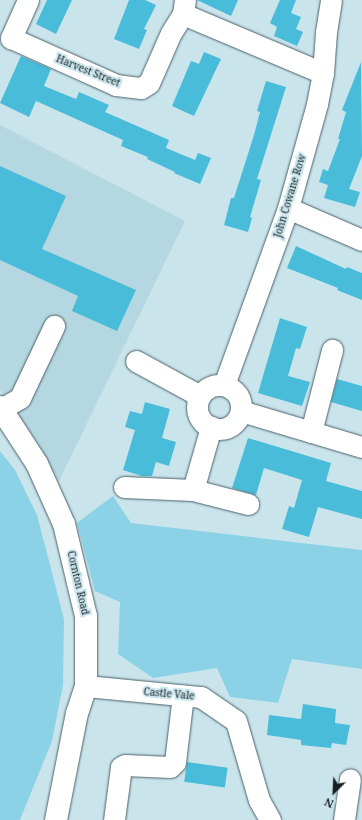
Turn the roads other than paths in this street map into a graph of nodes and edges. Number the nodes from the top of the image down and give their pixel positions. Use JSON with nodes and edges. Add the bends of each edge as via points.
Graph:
{"nodes":[{"id":1,"x":28,"y":0,"type":"edge"},
{"id":2,"x":331,"y":0,"type":"edge"},
{"id":3,"x":184,"y":7,"type":"edge"},
{"id":4,"x":324,"y":73,"type":"junction"},
{"id":5,"x":288,"y":208,"type":"junction"},
{"id":6,"x":362,"y":240,"type":"edge"},
{"id":7,"x":54,"y":326,"type":"dead end"},
{"id":8,"x":332,"y":350,"type":"dead end"},
{"id":9,"x":136,"y":361,"type":"dead end"},
{"id":10,"x":224,"y":385,"type":"junction"},
{"id":11,"x":200,"y":396,"type":"junction"},
{"id":12,"x":0,"y":408,"type":"edge"},
{"id":13,"x":241,"y":411,"type":"junction"},
{"id":14,"x":211,"y":427,"type":"junction"},
{"id":15,"x":311,"y":432,"type":"junction"},
{"id":16,"x":362,"y":447,"type":"edge"},
{"id":17,"x":124,"y":487,"type":"dead end"},
{"id":18,"x":193,"y":490,"type":"junction"},
{"id":19,"x":248,"y":504,"type":"dead end"},
{"id":20,"x":86,"y":686,"type":"junction"},
{"id":21,"x":183,"y":695,"type":"junction"},
{"id":22,"x":350,"y":779,"type":"dead end"},
{"id":23,"x":56,"y":820,"type":"edge"},
{"id":24,"x":114,"y":820,"type":"edge"},
{"id":25,"x":270,"y":820,"type":"edge"},
{"id":26,"x":344,"y":820,"type":"edge"}],
"edges":[{"from":1,"to":3,"type":"street","name":"Harvest Street","via":[[11,38],[116,85],[140,88],[149,83]]},
{"from":2,"to":4,"type":"street","name":"John Cowane Row"},
{"from":3,"to":4,"type":"street"},
{"from":4,"to":5,"type":"street","name":"John Cowane Row"},
{"from":5,"to":6,"type":"street"},
{"from":5,"to":10,"type":"street","name":"John Cowane Row"},
{"from":7,"to":12,"type":"street","via":[[20,398]]},
{"from":8,"to":15,"type":"street"},
{"from":9,"to":11,"type":"street"},
{"from":10,"to":11,"type":"street","via":[[210,386]]},
{"from":10,"to":13,"type":"street","via":[[239,397]]},
{"from":11,"to":14,"type":"street","via":[[197,410],[204,423]]},
{"from":12,"to":20,"type":"main road","name":"Cornton Road","via":[[37,464],[64,524],[86,616]]},
{"from":13,"to":14,"type":"street","via":[[230,426],[217,429]]},
{"from":13,"to":15,"type":"street"},
{"from":14,"to":18,"type":"street"},
{"from":15,"to":16,"type":"street"},
{"from":17,"to":18,"type":"street"},
{"from":18,"to":19,"type":"street"},
{"from":20,"to":21,"type":"street","name":"Castle Vale"},
{"from":20,"to":23,"type":"main road","name":"Cornton Road","via":[[77,712]]},
{"from":21,"to":24,"type":"street","via":[[175,762],[170,767],[121,767]]},
{"from":21,"to":25,"type":"street","name":"Castle Vale","via":[[201,697],[236,721],[259,800]]},
{"from":22,"to":26,"type":"street"}]}
